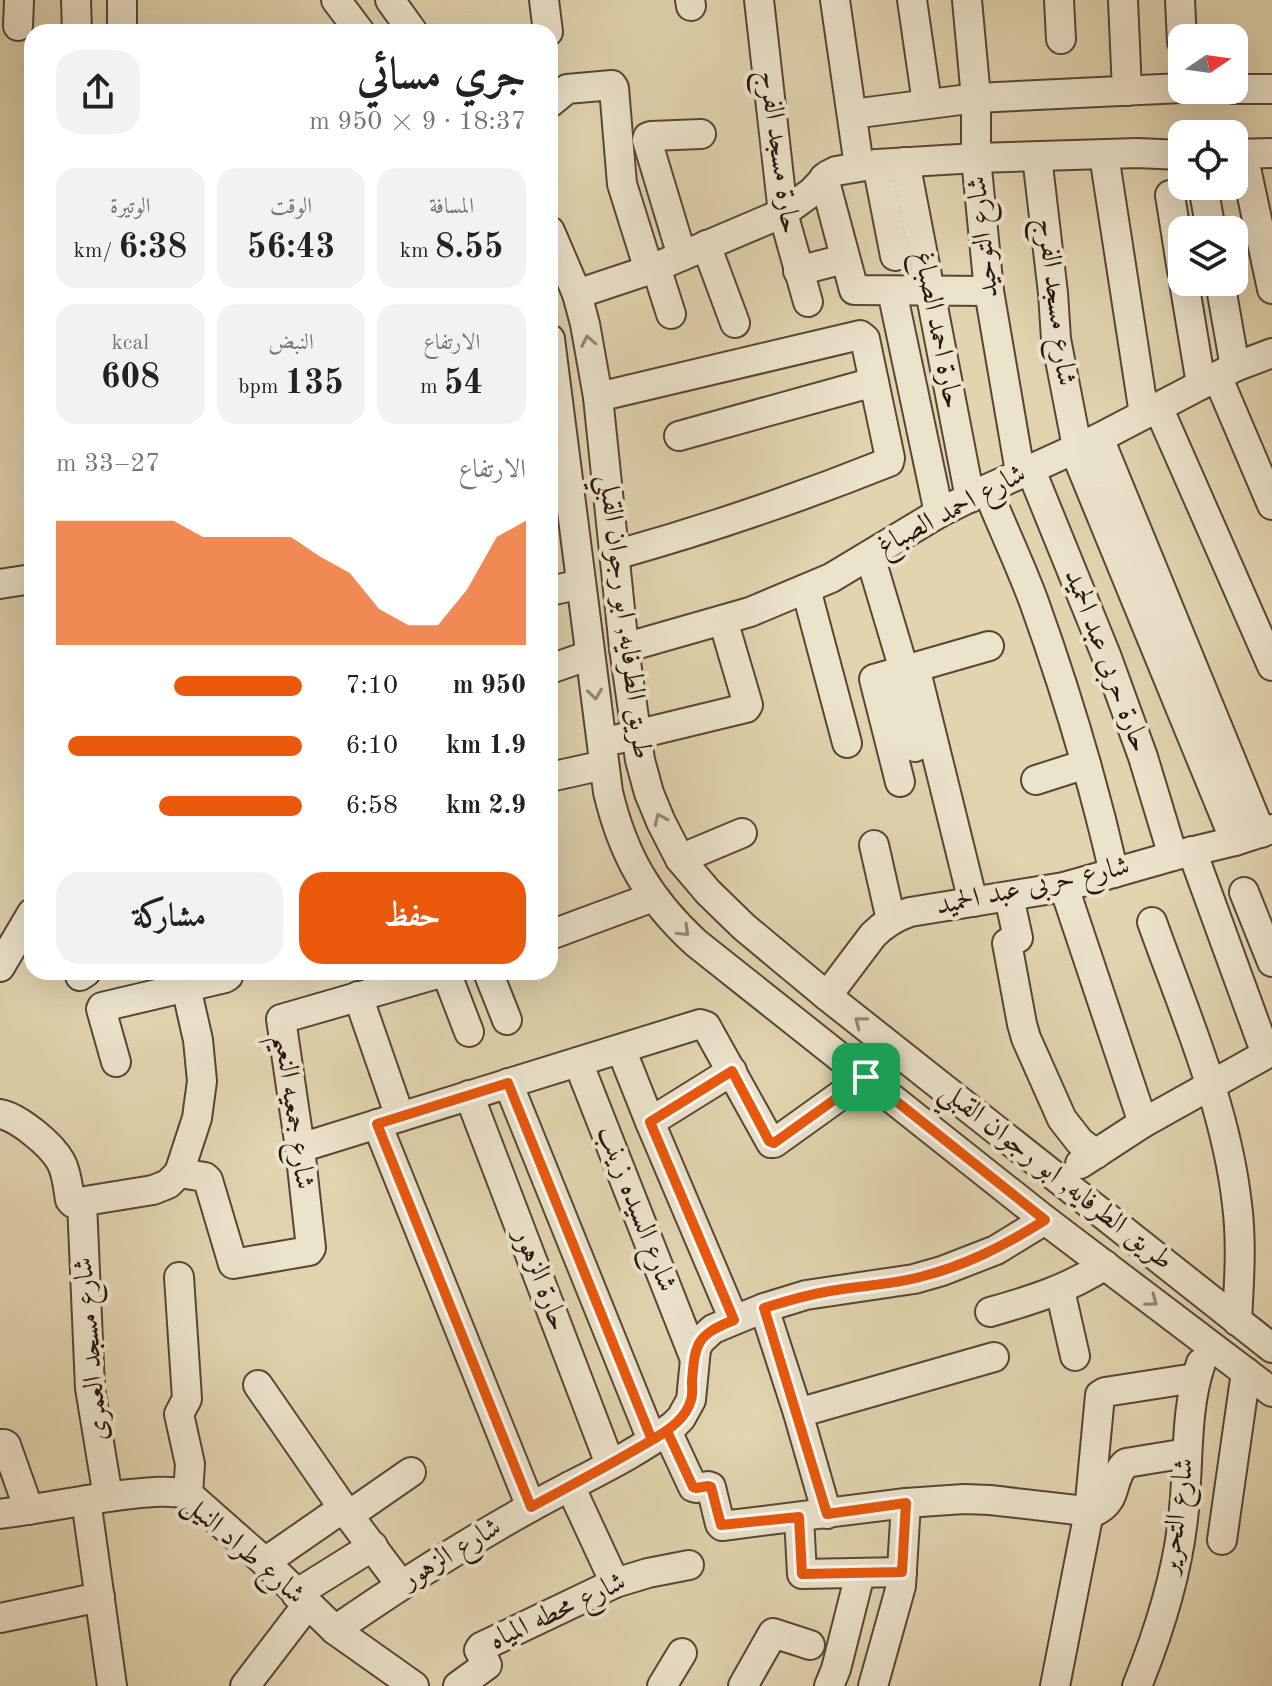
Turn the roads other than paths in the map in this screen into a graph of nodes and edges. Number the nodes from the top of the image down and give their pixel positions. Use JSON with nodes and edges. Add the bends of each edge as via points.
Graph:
{"nodes":[{"id":1,"x":76,"y":0,"type":"edge"},
{"id":2,"x":122,"y":0,"type":"edge"},
{"id":3,"x":336,"y":0,"type":"edge"},
{"id":4,"x":390,"y":0,"type":"edge"},
{"id":5,"x":544,"y":0,"type":"edge"},
{"id":6,"x":759,"y":0,"type":"edge"},
{"id":7,"x":835,"y":0,"type":"edge"},
{"id":8,"x":912,"y":0,"type":"edge"},
{"id":9,"x":967,"y":0,"type":"edge"},
{"id":10,"x":1059,"y":0,"type":"edge"},
{"id":11,"x":1123,"y":0,"type":"edge"},
{"id":12,"x":1180,"y":0,"type":"edge"},
{"id":13,"x":77,"y":24,"type":"edge"},
{"id":14,"x":122,"y":24,"type":"edge"},
{"id":15,"x":354,"y":24,"type":"edge"},
{"id":16,"x":407,"y":24,"type":"edge"},
{"id":17,"x":547,"y":24,"type":"edge"},
{"id":18,"x":1181,"y":24,"type":"edge"},
{"id":19,"x":1061,"y":39,"type":"dead end"},
{"id":20,"x":1168,"y":89,"type":"edge"},
{"id":21,"x":1248,"y":89,"type":"edge"},
{"id":22,"x":1272,"y":89,"type":"edge"},
{"id":23,"x":1127,"y":91,"type":"junction"},
{"id":24,"x":558,"y":96,"type":"edge"},
{"id":25,"x":976,"y":98,"type":"junction"},
{"id":26,"x":927,"y":103,"type":"junction"},
{"id":27,"x":852,"y":114,"type":"junction"},
{"id":28,"x":701,"y":134,"type":"dead end"},
{"id":29,"x":1272,"y":153,"type":"edge"},
{"id":30,"x":1168,"y":154,"type":"edge"},
{"id":31,"x":1248,"y":154,"type":"edge"},
{"id":32,"x":1104,"y":155,"type":"junction"},
{"id":33,"x":1037,"y":157,"type":"junction"},
{"id":34,"x":976,"y":158,"type":"junction"},
{"id":35,"x":880,"y":164,"type":"junction"},
{"id":36,"x":824,"y":178,"type":"junction"},
{"id":37,"x":1248,"y":194,"type":"edge"},
{"id":38,"x":783,"y":213,"type":"junction"},
{"id":39,"x":558,"y":248,"type":"edge"},
{"id":40,"x":694,"y":250,"type":"junction"},
{"id":41,"x":895,"y":256,"type":"dead end"},
{"id":42,"x":844,"y":259,"type":"junction"},
{"id":43,"x":652,"y":268,"type":"junction"},
{"id":44,"x":798,"y":271,"type":"junction"},
{"id":45,"x":1272,"y":289,"type":"edge"},
{"id":46,"x":892,"y":291,"type":"junction"},
{"id":47,"x":929,"y":291,"type":"junction"},
{"id":48,"x":989,"y":291,"type":"junction"},
{"id":49,"x":577,"y":294,"type":"junction"},
{"id":50,"x":1189,"y":296,"type":"edge"},
{"id":51,"x":1220,"y":296,"type":"edge"},
{"id":52,"x":808,"y":302,"type":"dead end"},
{"id":53,"x":671,"y":314,"type":"dead end"},
{"id":54,"x":735,"y":323,"type":"dead end"},
{"id":55,"x":1272,"y":353,"type":"edge"},
{"id":56,"x":1218,"y":376,"type":"junction"},
{"id":57,"x":874,"y":382,"type":"junction"},
{"id":58,"x":598,"y":397,"type":"junction"},
{"id":59,"x":1151,"y":411,"type":"junction"},
{"id":60,"x":679,"y":436,"type":"dead end"},
{"id":61,"x":1083,"y":445,"type":"junction"},
{"id":62,"x":558,"y":464,"type":"edge"},
{"id":63,"x":1025,"y":470,"type":"junction"},
{"id":64,"x":978,"y":493,"type":"junction"},
{"id":65,"x":560,"y":496,"type":"edge"},
{"id":66,"x":1272,"y":505,"type":"edge"},
{"id":67,"x":939,"y":513,"type":"junction"},
{"id":68,"x":615,"y":555,"type":"junction"},
{"id":69,"x":870,"y":556,"type":"junction"},
{"id":70,"x":24,"y":580,"type":"edge"},
{"id":71,"x":0,"y":584,"type":"edge"},
{"id":72,"x":581,"y":584,"type":"junction"},
{"id":73,"x":558,"y":589,"type":"edge"},
{"id":74,"x":806,"y":589,"type":"junction"},
{"id":75,"x":723,"y":620,"type":"junction"},
{"id":76,"x":989,"y":646,"type":"dead end"},
{"id":77,"x":624,"y":648,"type":"junction"},
{"id":78,"x":590,"y":655,"type":"junction"},
{"id":79,"x":558,"y":666,"type":"edge"},
{"id":80,"x":1272,"y":666,"type":"edge"},
{"id":81,"x":905,"y":670,"type":"junction"},
{"id":82,"x":636,"y":735,"type":"junction"},
{"id":83,"x":847,"y":743,"type":"dead end"},
{"id":84,"x":915,"y":747,"type":"dead end"},
{"id":85,"x":602,"y":754,"type":"junction"},
{"id":86,"x":1086,"y":764,"type":"junction"},
{"id":87,"x":558,"y":773,"type":"edge"},
{"id":88,"x":1036,"y":780,"type":"dead end"},
{"id":89,"x":900,"y":782,"type":"dead end"},
{"id":90,"x":742,"y":833,"type":"dead end"},
{"id":91,"x":1256,"y":834,"type":"edge"},
{"id":92,"x":874,"y":845,"type":"dead end"},
{"id":93,"x":1182,"y":854,"type":"junction"},
{"id":94,"x":680,"y":859,"type":"junction"},
{"id":95,"x":1114,"y":873,"type":"junction"},
{"id":96,"x":1064,"y":887,"type":"junction"},
{"id":97,"x":1244,"y":892,"type":"dead end"},
{"id":98,"x":653,"y":897,"type":"junction"},
{"id":99,"x":1009,"y":897,"type":"junction"},
{"id":100,"x":973,"y":902,"type":"junction"},
{"id":101,"x":891,"y":920,"type":"junction"},
{"id":102,"x":1152,"y":922,"type":"dead end"},
{"id":103,"x":24,"y":926,"type":"edge"},
{"id":104,"x":558,"y":932,"type":"edge"},
{"id":105,"x":1272,"y":962,"type":"edge"},
{"id":106,"x":0,"y":967,"type":"edge"},
{"id":107,"x":216,"y":980,"type":"edge"},
{"id":108,"x":416,"y":980,"type":"edge"},
{"id":109,"x":448,"y":980,"type":"edge"},
{"id":110,"x":491,"y":980,"type":"edge"},
{"id":111,"x":186,"y":987,"type":"junction"},
{"id":112,"x":358,"y":996,"type":"junction"},
{"id":113,"x":827,"y":996,"type":"junction"},
{"id":114,"x":507,"y":1020,"type":"dead end"},
{"id":115,"x":469,"y":1032,"type":"dead end"},
{"id":116,"x":621,"y":1049,"type":"junction"},
{"id":117,"x":1269,"y":1052,"type":"edge"},
{"id":118,"x":116,"y":1062,"type":"dead end"},
{"id":119,"x":578,"y":1062,"type":"junction"},
{"id":120,"x":732,"y":1071,"type":"junction"},
{"id":121,"x":866,"y":1077,"type":"junction"},
{"id":122,"x":508,"y":1083,"type":"junction"},
{"id":123,"x":1211,"y":1085,"type":"junction"},
{"id":124,"x":469,"y":1095,"type":"junction"},
{"id":125,"x":0,"y":1114,"type":"edge"},
{"id":126,"x":388,"y":1120,"type":"junction"},
{"id":127,"x":650,"y":1122,"type":"junction"},
{"id":128,"x":1143,"y":1123,"type":"junction"},
{"id":129,"x":300,"y":1148,"type":"junction"},
{"id":130,"x":1096,"y":1154,"type":"junction"},
{"id":131,"x":179,"y":1173,"type":"junction"},
{"id":132,"x":1059,"y":1178,"type":"junction"},
{"id":133,"x":82,"y":1202,"type":"junction"},
{"id":134,"x":1045,"y":1220,"type":"junction"},
{"id":135,"x":1105,"y":1265,"type":"junction"},
{"id":136,"x":179,"y":1277,"type":"dead end"},
{"id":137,"x":1060,"y":1290,"type":"junction"},
{"id":138,"x":764,"y":1308,"type":"junction"},
{"id":139,"x":990,"y":1312,"type":"dead end"},
{"id":140,"x":734,"y":1320,"type":"junction"},
{"id":141,"x":1237,"y":1321,"type":"junction"},
{"id":142,"x":1207,"y":1343,"type":"junction"},
{"id":143,"x":1272,"y":1348,"type":"edge"},
{"id":144,"x":1075,"y":1356,"type":"dead end"},
{"id":145,"x":694,"y":1357,"type":"junction"},
{"id":146,"x":994,"y":1357,"type":"dead end"},
{"id":147,"x":1246,"y":1372,"type":"junction"},
{"id":148,"x":1195,"y":1378,"type":"junction"},
{"id":149,"x":258,"y":1385,"type":"dead end"},
{"id":150,"x":1272,"y":1392,"type":"edge"},
{"id":151,"x":798,"y":1413,"type":"junction"},
{"id":152,"x":660,"y":1435,"type":"junction"},
{"id":153,"x":0,"y":1444,"type":"edge"},
{"id":154,"x":1187,"y":1453,"type":"junction"},
{"id":155,"x":610,"y":1464,"type":"junction"},
{"id":156,"x":411,"y":1472,"type":"dead end"},
{"id":157,"x":570,"y":1486,"type":"junction"},
{"id":158,"x":188,"y":1494,"type":"junction"},
{"id":159,"x":97,"y":1499,"type":"junction"},
{"id":160,"x":906,"y":1503,"type":"junction"},
{"id":161,"x":531,"y":1507,"type":"junction"},
{"id":162,"x":29,"y":1510,"type":"junction"},
{"id":163,"x":346,"y":1512,"type":"junction"},
{"id":164,"x":1089,"y":1512,"type":"junction"},
{"id":165,"x":0,"y":1514,"type":"edge"},
{"id":166,"x":827,"y":1514,"type":"junction"},
{"id":167,"x":799,"y":1517,"type":"junction"},
{"id":168,"x":1222,"y":1540,"type":"dead end"},
{"id":169,"x":373,"y":1546,"type":"junction"},
{"id":170,"x":265,"y":1562,"type":"junction"},
{"id":171,"x":689,"y":1565,"type":"dead end"},
{"id":172,"x":902,"y":1572,"type":"junction"},
{"id":173,"x":860,"y":1574,"type":"junction"},
{"id":174,"x":615,"y":1583,"type":"junction"},
{"id":175,"x":401,"y":1585,"type":"junction"},
{"id":176,"x":100,"y":1597,"type":"junction"},
{"id":177,"x":301,"y":1599,"type":"junction"},
{"id":178,"x":0,"y":1618,"type":"edge"},
{"id":179,"x":335,"y":1630,"type":"junction"},
{"id":180,"x":810,"y":1645,"type":"dead end"},
{"id":181,"x":682,"y":1653,"type":"dead end"},
{"id":182,"x":112,"y":1686,"type":"edge"},
{"id":183,"x":245,"y":1686,"type":"edge"},
{"id":184,"x":414,"y":1686,"type":"edge"},
{"id":185,"x":458,"y":1686,"type":"edge"},
{"id":186,"x":662,"y":1686,"type":"edge"},
{"id":187,"x":743,"y":1686,"type":"edge"},
{"id":188,"x":829,"y":1686,"type":"edge"},
{"id":189,"x":873,"y":1686,"type":"edge"},
{"id":190,"x":1055,"y":1686,"type":"edge"},
{"id":191,"x":1137,"y":1686,"type":"edge"}],
"edges":[{"from":1,"to":13,"type":"street"},
{"from":2,"to":14,"type":"street"},
{"from":3,"to":15,"type":"street"},
{"from":4,"to":16,"type":"street"},
{"from":5,"to":17,"type":"street"},
{"from":6,"to":38,"type":"street","name":"حارة مسجد الفرج"},
{"from":7,"to":27,"type":"street"},
{"from":8,"to":26,"type":"street"},
{"from":9,"to":25,"type":"street","name":"شارع التوحيد"},
{"from":10,"to":19,"type":"street"},
{"from":11,"to":23,"type":"street"},
{"from":12,"to":18,"type":"street"},
{"from":20,"to":23,"type":"street"},
{"from":21,"to":22,"type":"street"},
{"from":23,"to":25,"type":"street"},
{"from":24,"to":43,"type":"street","via":[[567,89],[614,88],[622,184]]},
{"from":25,"to":26,"type":"street"},
{"from":25,"to":34,"type":"street","name":"شارع التوحيد"},
{"from":26,"to":27,"type":"street"},
{"from":27,"to":35,"type":"street"},
{"from":28,"to":40,"type":"street","via":[[647,140]]},
{"from":29,"to":31,"type":"street"},
{"from":30,"to":32,"type":"street"},
{"from":32,"to":33,"type":"street"},
{"from":32,"to":59,"type":"street"},
{"from":33,"to":34,"type":"street"},
{"from":33,"to":61,"type":"street","name":"شارع مسجد الفرج","via":[[1056,339]]},
{"from":34,"to":35,"type":"street"},
{"from":34,"to":48,"type":"street","name":"شارع التوحيد"},
{"from":35,"to":36,"type":"street"},
{"from":35,"to":41,"type":"street"},
{"from":35,"to":47,"type":"street","name":"حارة احمد الصباغ"},
{"from":36,"to":38,"type":"street"},
{"from":36,"to":42,"type":"street"},
{"from":37,"to":45,"type":"street"},
{"from":38,"to":40,"type":"street"},
{"from":38,"to":44,"type":"street","name":"حارة مسجد الفرج"},
{"from":39,"to":49,"type":"street","name":"طريق الطرفايه, ابو رجوان القبلي"},
{"from":40,"to":43,"type":"street"},
{"from":40,"to":54,"type":"street"},
{"from":42,"to":44,"type":"street"},
{"from":42,"to":46,"type":"street","via":[[854,290]]},
{"from":43,"to":49,"type":"street"},
{"from":43,"to":53,"type":"street"},
{"from":44,"to":52,"type":"street","name":"حارة مسجد الفرج"},
{"from":46,"to":47,"type":"street"},
{"from":46,"to":67,"type":"street"},
{"from":47,"to":48,"type":"street"},
{"from":47,"to":64,"type":"street","name":"حارة احمد الصباغ"},
{"from":48,"to":63,"type":"street","name":"شارع التوحيد"},
{"from":58,"to":49,"type":"street","name":"طريق الطرفايه, ابو رجوان القبلي","one_way":true},
{"from":50,"to":56,"type":"street"},
{"from":51,"to":56,"type":"street"},
{"from":55,"to":56,"type":"street","name":"شارع احمد الصباغ"},
{"from":56,"to":59,"type":"street","name":"شارع احمد الصباغ"},
{"from":56,"to":66,"type":"street"},
{"from":57,"to":58,"type":"street","via":[[860,335]]},
{"from":57,"to":60,"type":"street"},
{"from":57,"to":68,"type":"street","via":[[889,462],[772,507]]},
{"from":58,"to":68,"type":"street","name":"طريق الطرفايه, ابو رجوان القبلي"},
{"from":59,"to":61,"type":"street","name":"شارع احمد الصباغ"},
{"from":59,"to":80,"type":"street"},
{"from":61,"to":63,"type":"street","name":"شارع احمد الصباغ"},
{"from":61,"to":91,"type":"street","name":"شارع مسجد الفرج"},
{"from":62,"to":65,"type":"street","name":"طريق الطرفايه, ابو رجوان القبلي"},
{"from":63,"to":64,"type":"street","name":"شارع احمد الصباغ"},
{"from":63,"to":93,"type":"street","name":"حارة حربى عبد الحميد","via":[[1106,655]]},
{"from":64,"to":67,"type":"street","name":"شارع احمد الصباغ"},
{"from":64,"to":86,"type":"street","name":"حارة احمد الصباغ","via":[[1033,601]]},
{"from":65,"to":72,"type":"street","name":"طريق الطرفايه, ابو رجوان القبلي"},
{"from":67,"to":69,"type":"street","name":"شارع احمد الصباغ"},
{"from":68,"to":77,"type":"street","name":"طريق الطرفايه, ابو رجوان القبلي"},
{"from":69,"to":74,"type":"street","name":"شارع احمد الصباغ"},
{"from":69,"to":81,"type":"street"},
{"from":70,"to":71,"type":"street"},
{"from":72,"to":73,"type":"street"},
{"from":72,"to":78,"type":"street","name":"طريق الطرفايه, ابو رجوان القبلي"},
{"from":74,"to":75,"type":"street","name":"شارع احمد الصباغ"},
{"from":74,"to":83,"type":"street"},
{"from":75,"to":77,"type":"street","name":"شارع احمد الصباغ"},
{"from":75,"to":82,"type":"street","via":[[746,708]]},
{"from":76,"to":81,"type":"street"},
{"from":77,"to":82,"type":"street","name":"طريق الطرفايه, ابو رجوان القبلي"},
{"from":78,"to":79,"type":"street"},
{"from":78,"to":85,"type":"street","name":"طريق الطرفايه, ابو رجوان القبلي","one_way":true},
{"from":81,"to":84,"type":"street"},
{"from":81,"to":89,"type":"street","via":[[874,680]]},
{"from":81,"to":100,"type":"street"},
{"from":82,"to":85,"type":"street"},
{"from":94,"to":82,"type":"street","name":"طريق الطرفايه, ابو رجوان القبلي","one_way":true,"via":[[649,793]]},
{"from":85,"to":87,"type":"street"},
{"from":85,"to":98,"type":"street","name":"طريق الطرفايه, ابو رجوان القبلي","via":[[615,820]]},
{"from":86,"to":88,"type":"street"},
{"from":86,"to":95,"type":"street","name":"حارة احمد الصباغ"},
{"from":90,"to":94,"type":"street"},
{"from":91,"to":93,"type":"street","name":"شارع حربى عبد الحميد"},
{"from":92,"to":101,"type":"street"},
{"from":93,"to":95,"type":"street","name":"شارع حربى عبد الحميد"},
{"from":93,"to":117,"type":"street","name":"حارة حربى عبد الحميد"},
{"from":94,"to":113,"type":"street","name":"طريق الطرفايه, ابو رجوان القبلي","via":[[744,927]]},
{"from":95,"to":96,"type":"street","name":"شارع حربى عبد الحميد"},
{"from":96,"to":99,"type":"street","name":"شارع حربى عبد الحميد"},
{"from":96,"to":128,"type":"street"},
{"from":97,"to":105,"type":"street"},
{"from":98,"to":104,"type":"street"},
{"from":98,"to":121,"type":"street","name":"طريق الطرفايه, ابو رجوان القبلي","one_way":true,"via":[[696,943]]},
{"from":99,"to":100,"type":"street","name":"شارع حربى عبد الحميد"},
{"from":99,"to":130,"type":"street","via":[[1018,939],[1007,943],[1023,1031],[1062,1119]]},
{"from":100,"to":101,"type":"street","name":"شارع حربى عبد الحميد"},
{"from":101,"to":113,"type":"street","name":"شارع حربى عبد الحميد","via":[[873,935]]},
{"from":102,"to":123,"type":"street"},
{"from":103,"to":106,"type":"street"},
{"from":107,"to":111,"type":"street"},
{"from":108,"to":112,"type":"street","name":"شارع جمعيه النعيم"},
{"from":109,"to":115,"type":"street"},
{"from":110,"to":114,"type":"street"},
{"from":111,"to":118,"type":"street","via":[[102,1007]]},
{"from":111,"to":131,"type":"street","via":[[202,1081],[197,1118]]},
{"from":112,"to":126,"type":"street"},
{"from":112,"to":129,"type":"street","name":"شارع جمعيه النعيم","via":[[281,1019]]},
{"from":132,"to":113,"type":"street","name":"طريق الطرفايه, ابو رجوان القبلي","one_way":true},
{"from":116,"to":119,"type":"street"},
{"from":116,"to":120,"type":"street","via":[[703,1024]]},
{"from":116,"to":127,"type":"street"},
{"from":117,"to":123,"type":"street"},
{"from":119,"to":122,"type":"street"},
{"from":119,"to":145,"type":"street","name":"شارع السيده زينب"},
{"from":120,"to":121,"type":"street","via":[[771,1143]]},
{"from":120,"to":127,"type":"street"},
{"from":121,"to":134,"type":"street","name":"طريق الطرفايه, ابو رجوان القبلي"},
{"from":122,"to":124,"type":"street"},
{"from":122,"to":152,"type":"street"},
{"from":123,"to":128,"type":"street"},
{"from":123,"to":141,"type":"street","via":[[1237,1202]]},
{"from":124,"to":126,"type":"street"},
{"from":124,"to":155,"type":"street","name":"حارة الزهور"},
{"from":125,"to":133,"type":"street","via":[[20,1122],[55,1153],[64,1168],[70,1200]]},
{"from":126,"to":129,"type":"street"},
{"from":126,"to":161,"type":"street"},
{"from":127,"to":140,"type":"street"},
{"from":128,"to":130,"type":"street"},
{"from":129,"to":131,"type":"street","name":"شارع جمعيه النعيم","via":[[309,1251],[233,1264],[208,1180]]},
{"from":130,"to":132,"type":"street"},
{"from":131,"to":133,"type":"street","via":[[153,1190]]},
{"from":132,"to":141,"type":"street","name":"طريق الطرفايه, ابو رجوان القبلي"},
{"from":133,"to":159,"type":"street","name":"شارع مسجد العمرى"},
{"from":134,"to":135,"type":"street","name":"طريق الطرفايه, ابو رجوان القبلي"},
{"from":134,"to":138,"type":"street","via":[[996,1250],[942,1271],[806,1295]]},
{"from":135,"to":137,"type":"street"},
{"from":135,"to":142,"type":"street","name":"طريق الطرفايه, ابو رجوان القبلي","one_way":true},
{"from":136,"to":158,"type":"street","via":[[187,1399],[179,1414],[190,1464]]},
{"from":137,"to":139,"type":"street"},
{"from":137,"to":144,"type":"street"},
{"from":138,"to":140,"type":"street"},
{"from":138,"to":151,"type":"street"},
{"from":140,"to":145,"type":"street","via":[[706,1334]]},
{"from":141,"to":143,"type":"street","name":"طريق الطرفايه, ابو رجوان القبلي"},
{"from":142,"to":147,"type":"street","name":"طريق الطرفايه, ابو رجوان القبلي"},
{"from":142,"to":148,"type":"street","name":"شارع التحرير"},
{"from":145,"to":152,"type":"street","name":"شارع الزهور","via":[[691,1400],[681,1418]]},
{"from":146,"to":151,"type":"street"},
{"from":147,"to":150,"type":"street","name":"طريق الطرفايه, ابو رجوان القبلي"},
{"from":147,"to":168,"type":"street"},
{"from":148,"to":154,"type":"street","name":"شارع التحرير"},
{"from":148,"to":164,"type":"street","via":[[1102,1393]]},
{"from":149,"to":163,"type":"street"},
{"from":151,"to":166,"type":"street"},
{"from":152,"to":155,"type":"street","name":"شارع الزهور"},
{"from":152,"to":167,"type":"street","via":[[693,1487],[711,1487],[721,1525]]},
{"from":153,"to":162,"type":"street","via":[[6,1445]]},
{"from":154,"to":164,"type":"street","via":[[1126,1463],[1109,1501]]},
{"from":154,"to":191,"type":"street","name":"شارع التحرير","via":[[1179,1542],[1157,1635]]},
{"from":155,"to":157,"type":"street","name":"شارع الزهور"},
{"from":156,"to":163,"type":"street"},
{"from":157,"to":161,"type":"street","name":"شارع الزهور"},
{"from":157,"to":174,"type":"street"},
{"from":158,"to":159,"type":"street","name":"شارع طراد النيل","via":[[150,1492]]},
{"from":158,"to":170,"type":"street","name":"شارع طراد النيل"},
{"from":159,"to":162,"type":"street","name":"شارع طراد النيل"},
{"from":159,"to":176,"type":"street","name":"شارع مسجد العمرى"},
{"from":160,"to":164,"type":"street","via":[[990,1500]]},
{"from":160,"to":166,"type":"street"},
{"from":160,"to":172,"type":"street"},
{"from":161,"to":175,"type":"street","name":"شارع الزهور"},
{"from":162,"to":165,"type":"street","name":"شارع طراد النيل"},
{"from":163,"to":169,"type":"street"},
{"from":163,"to":170,"type":"street"},
{"from":164,"to":190,"type":"street"},
{"from":166,"to":167,"type":"street"},
{"from":167,"to":173,"type":"street","via":[[802,1574]]},
{"from":169,"to":175,"type":"street"},
{"from":169,"to":177,"type":"street"},
{"from":170,"to":177,"type":"street","name":"شارع طراد النيل"},
{"from":171,"to":174,"type":"street","name":"شارع محطه المياه"},
{"from":172,"to":173,"type":"street"},
{"from":172,"to":189,"type":"street"},
{"from":173,"to":188,"type":"street"},
{"from":174,"to":185,"type":"street","name":"شارع محطه المياه","via":[[481,1647],[487,1665]]},
{"from":175,"to":179,"type":"street","name":"شارع الزهور"},
{"from":176,"to":178,"type":"street"},
{"from":176,"to":182,"type":"street","name":"شارع مسجد العمرى"},
{"from":177,"to":179,"type":"street","name":"شارع طراد النيل"},
{"from":177,"to":183,"type":"street"},
{"from":179,"to":184,"type":"street","name":"شارع طراد النيل"},
{"from":180,"to":187,"type":"street","via":[[773,1633]]},
{"from":181,"to":186,"type":"street"}]}
